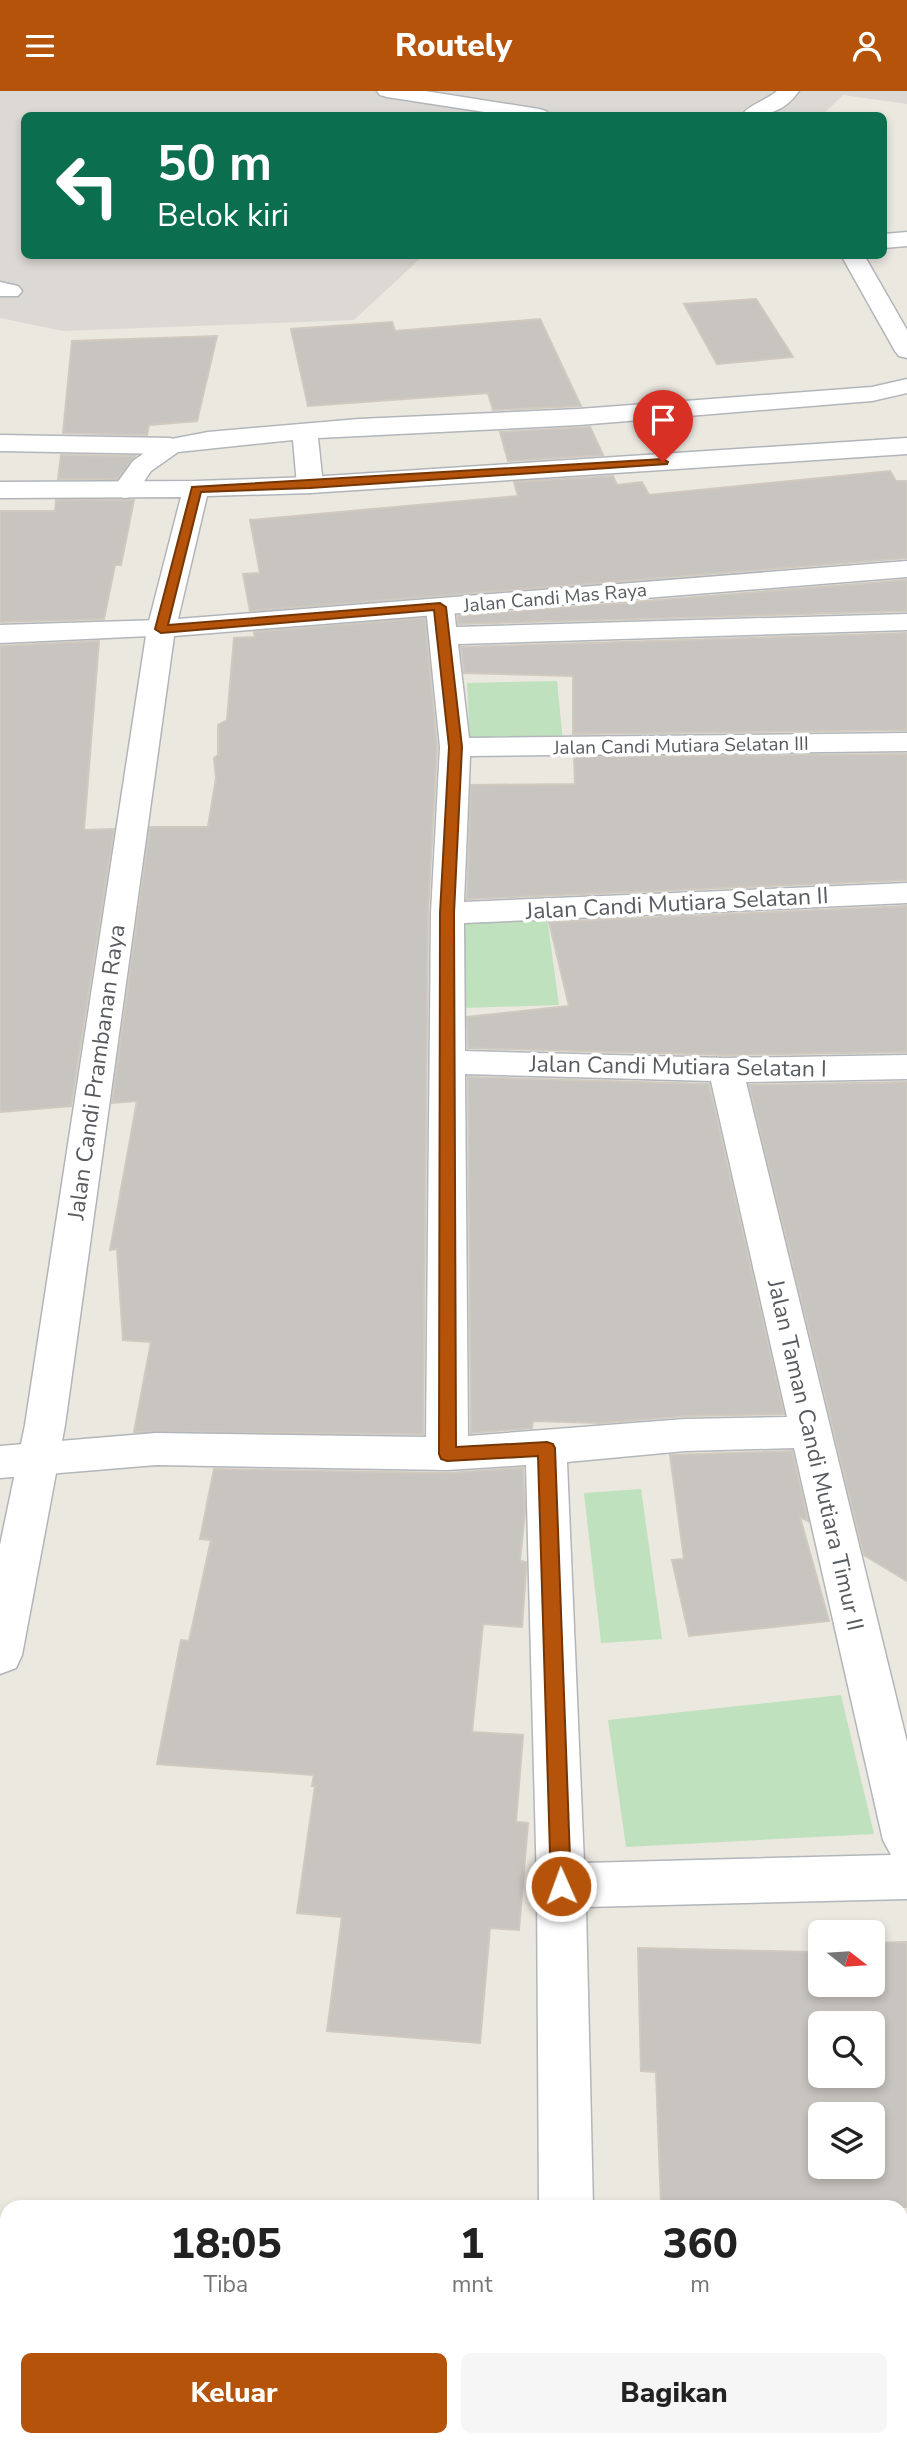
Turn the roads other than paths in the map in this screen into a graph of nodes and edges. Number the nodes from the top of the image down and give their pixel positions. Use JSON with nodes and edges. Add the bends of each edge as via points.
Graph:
{"nodes":[{"id":1,"x":387,"y":91,"type":"edge"},
{"id":2,"x":789,"y":91,"type":"edge"},
{"id":3,"x":517,"y":112,"type":"edge"},
{"id":4,"x":758,"y":112,"type":"edge"},
{"id":5,"x":907,"y":239,"type":"edge"},
{"id":6,"x":887,"y":241,"type":"edge"},
{"id":7,"x":854,"y":259,"type":"edge"},
{"id":8,"x":907,"y":351,"type":"edge"},
{"id":9,"x":907,"y":386,"type":"edge"},
{"id":10,"x":305,"y":431,"type":"junction"},
{"id":11,"x":0,"y":443,"type":"edge"},
{"id":12,"x":170,"y":446,"type":"junction"},
{"id":13,"x":907,"y":446,"type":"edge"},
{"id":14,"x":310,"y":485,"type":"junction"},
{"id":15,"x":196,"y":489,"type":"junction"},
{"id":16,"x":0,"y":490,"type":"edge"},
{"id":17,"x":125,"y":490,"type":"junction"},
{"id":18,"x":907,"y":569,"type":"edge"},
{"id":19,"x":550,"y":599,"type":"junction"},
{"id":20,"x":442,"y":621,"type":"junction"},
{"id":21,"x":907,"y":622,"type":"edge"},
{"id":22,"x":161,"y":629,"type":"junction"},
{"id":23,"x":0,"y":633,"type":"edge"},
{"id":24,"x":559,"y":633,"type":"junction"},
{"id":25,"x":907,"y":743,"type":"edge"},
{"id":26,"x":455,"y":747,"type":"junction"},
{"id":27,"x":907,"y":893,"type":"edge"},
{"id":28,"x":447,"y":913,"type":"junction"},
{"id":29,"x":449,"y":1062,"type":"junction"},
{"id":30,"x":907,"y":1067,"type":"edge"},
{"id":31,"x":726,"y":1070,"type":"junction"},
{"id":32,"x":810,"y":1432,"type":"junction"},
{"id":33,"x":547,"y":1448,"type":"junction"},
{"id":34,"x":447,"y":1454,"type":"junction"},
{"id":35,"x":19,"y":1462,"type":"edge"},
{"id":36,"x":0,"y":1655,"type":"edge"},
{"id":37,"x":907,"y":1840,"type":"edge"},
{"id":38,"x":907,"y":1877,"type":"edge"},
{"id":39,"x":561,"y":1886,"type":"junction"},
{"id":40,"x":566,"y":2200,"type":"edge"}],
"edges":[{"from":1,"to":3,"type":"street"},
{"from":2,"to":4,"type":"street"},
{"from":5,"to":6,"type":"street"},
{"from":7,"to":8,"type":"street"},
{"from":9,"to":10,"type":"street","via":[[872,394],[579,417]]},
{"from":10,"to":12,"type":"street"},
{"from":10,"to":14,"type":"street"},
{"from":11,"to":12,"type":"street"},
{"from":12,"to":17,"type":"street","via":[[142,466]]},
{"from":13,"to":14,"type":"street"},
{"from":14,"to":15,"type":"street"},
{"from":15,"to":17,"type":"street"},
{"from":15,"to":22,"type":"street","name":"Jalan Candi Prambanan Raya"},
{"from":16,"to":17,"type":"street"},
{"from":18,"to":19,"type":"street","name":"Jalan Candi Mas Raya"},
{"from":19,"to":20,"type":"street","name":"Jalan Candi Mas Raya"},
{"from":19,"to":24,"type":"street"},
{"from":20,"to":22,"type":"street","name":"Jalan Candi Mas Raya"},
{"from":20,"to":24,"type":"street"},
{"from":20,"to":26,"type":"street"},
{"from":21,"to":24,"type":"street"},
{"from":22,"to":23,"type":"street","name":"Jalan Candi Mas Raya"},
{"from":22,"to":35,"type":"street","name":"Jalan Candi Prambanan Raya","via":[[45,1425]]},
{"from":25,"to":26,"type":"street","name":"Jalan Candi Mutiara Selatan III"},
{"from":26,"to":28,"type":"street"},
{"from":27,"to":28,"type":"street","name":"Jalan Candi Mutiara Selatan II"},
{"from":28,"to":29,"type":"street"},
{"from":29,"to":31,"type":"street","name":"Jalan Candi Mutiara Selatan I"},
{"from":29,"to":34,"type":"street"},
{"from":30,"to":31,"type":"street","name":"Jalan Candi Mutiara Selatan I"},
{"from":31,"to":32,"type":"street","name":"Jalan Taman Candi Mutiara Timur II"},
{"from":32,"to":33,"type":"street","via":[[685,1436]]},
{"from":32,"to":37,"type":"street","name":"Jalan Taman Candi Mutiara Timur II"},
{"from":33,"to":34,"type":"street"},
{"from":33,"to":39,"type":"street"},
{"from":34,"to":35,"type":"street","via":[[156,1449]]},
{"from":35,"to":36,"type":"street","name":"Jalan Candi Prambanan Raya"},
{"from":38,"to":39,"type":"street"},
{"from":39,"to":40,"type":"street"}]}
